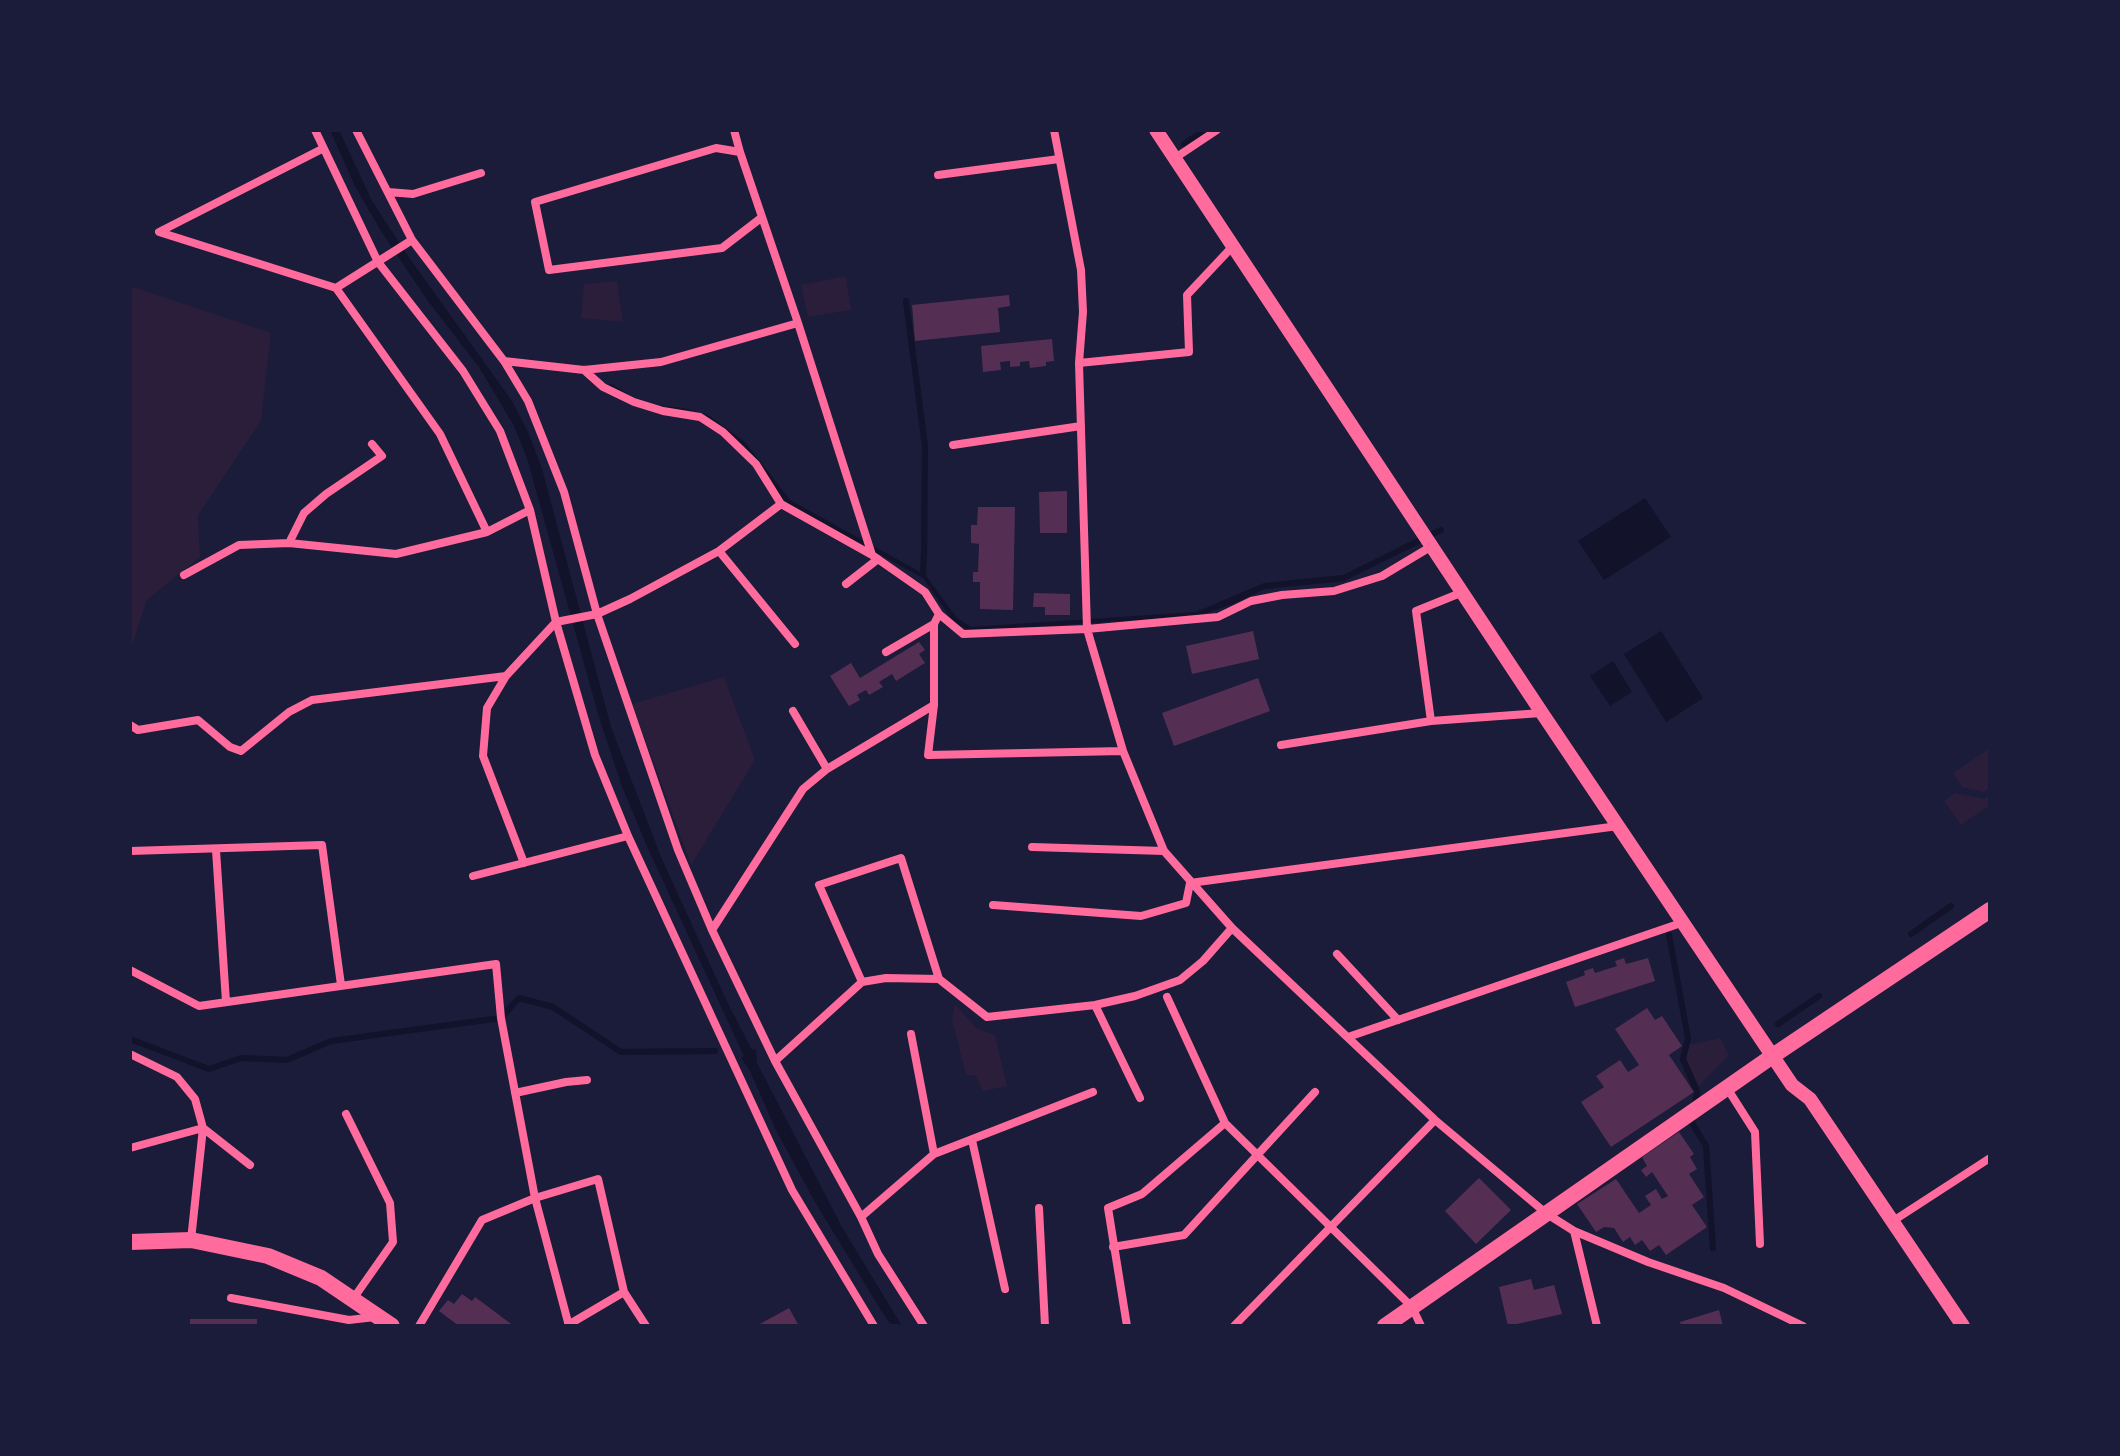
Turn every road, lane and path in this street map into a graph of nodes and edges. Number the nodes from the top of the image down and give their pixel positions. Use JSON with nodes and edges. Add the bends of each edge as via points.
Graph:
{"nodes":[{"id":1,"x":315,"y":130,"type":"edge"},
{"id":2,"x":356,"y":130,"type":"edge"},
{"id":3,"x":734,"y":130,"type":"edge"},
{"id":4,"x":1054,"y":130,"type":"edge"},
{"id":5,"x":1156,"y":130,"type":"edge"},
{"id":6,"x":1217,"y":130,"type":"edge"},
{"id":7,"x":322,"y":149,"type":"junction"},
{"id":8,"x":740,"y":152,"type":"junction"},
{"id":9,"x":1175,"y":158,"type":"junction"},
{"id":10,"x":1059,"y":159,"type":"junction"},
{"id":11,"x":481,"y":173,"type":"dead end"},
{"id":12,"x":938,"y":175,"type":"dead end"},
{"id":13,"x":388,"y":192,"type":"junction"},
{"id":14,"x":761,"y":218,"type":"junction"},
{"id":15,"x":412,"y":240,"type":"junction"},
{"id":16,"x":1233,"y":246,"type":"junction"},
{"id":17,"x":378,"y":262,"type":"junction"},
{"id":18,"x":336,"y":288,"type":"junction"},
{"id":19,"x":798,"y":323,"type":"junction"},
{"id":20,"x":504,"y":361,"type":"junction"},
{"id":21,"x":1079,"y":363,"type":"junction"},
{"id":22,"x":584,"y":370,"type":"junction"},
{"id":23,"x":1081,"y":426,"type":"junction"},
{"id":24,"x":372,"y":444,"type":"dead end"},
{"id":25,"x":953,"y":445,"type":"dead end"},
{"id":26,"x":781,"y":504,"type":"junction"},
{"id":27,"x":530,"y":510,"type":"junction"},
{"id":28,"x":487,"y":532,"type":"junction"},
{"id":29,"x":289,"y":543,"type":"junction"},
{"id":30,"x":1432,"y":546,"type":"junction"},
{"id":31,"x":719,"y":551,"type":"junction"},
{"id":32,"x":875,"y":557,"type":"junction"},
{"id":33,"x":184,"y":575,"type":"dead end"},
{"id":34,"x":846,"y":584,"type":"dead end"},
{"id":35,"x":1463,"y":592,"type":"junction"},
{"id":36,"x":597,"y":614,"type":"junction"},
{"id":37,"x":939,"y":614,"type":"junction"},
{"id":38,"x":556,"y":622,"type":"junction"},
{"id":39,"x":934,"y":624,"type":"junction"},
{"id":40,"x":1087,"y":629,"type":"junction"},
{"id":41,"x":795,"y":644,"type":"dead end"},
{"id":42,"x":886,"y":652,"type":"dead end"},
{"id":43,"x":506,"y":676,"type":"junction"},
{"id":44,"x":934,"y":705,"type":"junction"},
{"id":45,"x":793,"y":711,"type":"dead end"},
{"id":46,"x":1542,"y":713,"type":"junction"},
{"id":47,"x":1431,"y":721,"type":"junction"},
{"id":48,"x":130,"y":725,"type":"edge"},
{"id":49,"x":1281,"y":745,"type":"dead end"},
{"id":50,"x":1123,"y":751,"type":"junction"},
{"id":51,"x":827,"y":769,"type":"junction"},
{"id":52,"x":1619,"y":826,"type":"junction"},
{"id":53,"x":628,"y":836,"type":"junction"},
{"id":54,"x":1032,"y":847,"type":"dead end"},
{"id":55,"x":216,"y":850,"type":"junction"},
{"id":56,"x":130,"y":851,"type":"edge"},
{"id":57,"x":1164,"y":851,"type":"junction"},
{"id":58,"x":524,"y":863,"type":"junction"},
{"id":59,"x":473,"y":876,"type":"dead end"},
{"id":60,"x":1190,"y":883,"type":"junction"},
{"id":61,"x":993,"y":905,"type":"dead end"},
{"id":62,"x":1990,"y":910,"type":"edge"},
{"id":63,"x":1684,"y":922,"type":"junction"},
{"id":64,"x":1232,"y":928,"type":"junction"},
{"id":65,"x":712,"y":930,"type":"junction"},
{"id":66,"x":1337,"y":954,"type":"dead end"},
{"id":67,"x":130,"y":970,"type":"edge"},
{"id":68,"x":939,"y":979,"type":"junction"},
{"id":69,"x":862,"y":982,"type":"junction"},
{"id":70,"x":341,"y":985,"type":"junction"},
{"id":71,"x":1167,"y":997,"type":"dead end"},
{"id":72,"x":226,"y":1002,"type":"junction"},
{"id":73,"x":1095,"y":1005,"type":"junction"},
{"id":74,"x":1398,"y":1020,"type":"junction"},
{"id":75,"x":911,"y":1034,"type":"dead end"},
{"id":76,"x":1348,"y":1037,"type":"junction"},
{"id":77,"x":130,"y":1054,"type":"edge"},
{"id":78,"x":1774,"y":1055,"type":"junction"},
{"id":79,"x":775,"y":1061,"type":"junction"},
{"id":80,"x":587,"y":1080,"type":"dead end"},
{"id":81,"x":1726,"y":1088,"type":"junction"},
{"id":82,"x":1093,"y":1092,"type":"dead end"},
{"id":83,"x":1315,"y":1092,"type":"dead end"},
{"id":84,"x":515,"y":1093,"type":"junction"},
{"id":85,"x":1140,"y":1098,"type":"dead end"},
{"id":86,"x":346,"y":1114,"type":"dead end"},
{"id":87,"x":1435,"y":1120,"type":"junction"},
{"id":88,"x":1225,"y":1123,"type":"junction"},
{"id":89,"x":203,"y":1128,"type":"junction"},
{"id":90,"x":972,"y":1140,"type":"junction"},
{"id":91,"x":130,"y":1148,"type":"edge"},
{"id":92,"x":934,"y":1154,"type":"junction"},
{"id":93,"x":1258,"y":1155,"type":"junction"},
{"id":94,"x":1990,"y":1158,"type":"edge"},
{"id":95,"x":250,"y":1165,"type":"dead end"},
{"id":96,"x":535,"y":1198,"type":"junction"},
{"id":97,"x":1039,"y":1208,"type":"dead end"},
{"id":98,"x":1547,"y":1214,"type":"junction"},
{"id":99,"x":861,"y":1217,"type":"junction"},
{"id":100,"x":1893,"y":1221,"type":"junction"},
{"id":101,"x":1331,"y":1227,"type":"junction"},
{"id":102,"x":1574,"y":1231,"type":"junction"},
{"id":103,"x":191,"y":1240,"type":"junction"},
{"id":104,"x":130,"y":1242,"type":"edge"},
{"id":105,"x":1760,"y":1244,"type":"dead end"},
{"id":106,"x":1113,"y":1247,"type":"junction"},
{"id":107,"x":1005,"y":1289,"type":"dead end"},
{"id":108,"x":624,"y":1292,"type":"junction"},
{"id":109,"x":231,"y":1298,"type":"dead end"},
{"id":110,"x":353,"y":1299,"type":"junction"},
{"id":111,"x":1412,"y":1307,"type":"junction"},
{"id":112,"x":386,"y":1321,"type":"edge"},
{"id":113,"x":419,"y":1326,"type":"edge"},
{"id":114,"x":569,"y":1326,"type":"edge"},
{"id":115,"x":646,"y":1326,"type":"edge"},
{"id":116,"x":874,"y":1326,"type":"edge"},
{"id":117,"x":924,"y":1326,"type":"edge"},
{"id":118,"x":1045,"y":1326,"type":"edge"},
{"id":119,"x":1127,"y":1326,"type":"edge"},
{"id":120,"x":1234,"y":1326,"type":"edge"},
{"id":121,"x":1385,"y":1326,"type":"edge"},
{"id":122,"x":1421,"y":1326,"type":"edge"},
{"id":123,"x":1597,"y":1326,"type":"edge"},
{"id":124,"x":1803,"y":1326,"type":"edge"},
{"id":125,"x":1963,"y":1326,"type":"edge"}],
"edges":[{"from":1,"to":7,"type":"street"},
{"from":2,"to":13,"type":"street"},
{"from":3,"to":8,"type":"street"},
{"from":4,"to":10,"type":"street"},
{"from":5,"to":9,"type":"street"},
{"from":6,"to":9,"type":"street"},
{"from":7,"to":17,"type":"street"},
{"from":7,"to":18,"type":"street","via":[[159,232]]},
{"from":8,"to":14,"type":"street"},
{"from":8,"to":14,"type":"street","via":[[716,148],[535,202],[549,270],[722,248]]},
{"from":9,"to":16,"type":"street"},
{"from":10,"to":12,"type":"street"},
{"from":10,"to":21,"type":"street","via":[[1081,270]]},
{"from":11,"to":13,"type":"street","via":[[413,194]]},
{"from":13,"to":15,"type":"street"},
{"from":14,"to":19,"type":"street"},
{"from":15,"to":17,"type":"street"},
{"from":15,"to":20,"type":"street"},
{"from":16,"to":21,"type":"street","via":[[1187,295],[1189,352]]},
{"from":16,"to":30,"type":"street"},
{"from":17,"to":18,"type":"street"},
{"from":17,"to":27,"type":"street","via":[[463,371],[500,431]]},
{"from":18,"to":28,"type":"street","via":[[440,434]]},
{"from":19,"to":22,"type":"street","via":[[661,362]]},
{"from":19,"to":32,"type":"street"},
{"from":20,"to":22,"type":"street"},
{"from":20,"to":36,"type":"street","via":[[528,401],[564,492]]},
{"from":21,"to":23,"type":"street"},
{"from":22,"to":26,"type":"street","via":[[603,387],[634,402],[700,417],[723,432],[756,464]]},
{"from":23,"to":25,"type":"street"},
{"from":23,"to":40,"type":"street"},
{"from":24,"to":29,"type":"street","via":[[382,456],[304,513]]},
{"from":26,"to":31,"type":"street"},
{"from":26,"to":32,"type":"street"},
{"from":27,"to":28,"type":"street"},
{"from":27,"to":38,"type":"street"},
{"from":28,"to":29,"type":"street","via":[[396,554]]},
{"from":29,"to":33,"type":"street","via":[[239,545]]},
{"from":30,"to":35,"type":"street"},
{"from":30,"to":40,"type":"street","via":[[1382,576],[1334,591],[1251,601],[1218,617]]},
{"from":31,"to":36,"type":"street"},
{"from":31,"to":41,"type":"street"},
{"from":32,"to":34,"type":"street"},
{"from":32,"to":37,"type":"street","via":[[925,592]]},
{"from":35,"to":46,"type":"street"},
{"from":35,"to":47,"type":"street","via":[[1416,611]]},
{"from":36,"to":38,"type":"street"},
{"from":36,"to":65,"type":"street","via":[[678,850]]},
{"from":37,"to":39,"type":"street"},
{"from":37,"to":40,"type":"street","via":[[963,634]]},
{"from":38,"to":43,"type":"street"},
{"from":38,"to":53,"type":"street","via":[[595,755]]},
{"from":39,"to":42,"type":"street"},
{"from":39,"to":44,"type":"street"},
{"from":40,"to":50,"type":"street"},
{"from":43,"to":48,"type":"street","via":[[312,700],[241,751],[198,720],[138,730]]},
{"from":43,"to":58,"type":"street","via":[[487,708],[483,756]]},
{"from":44,"to":50,"type":"street","via":[[928,755]]},
{"from":44,"to":51,"type":"street"},
{"from":45,"to":51,"type":"street"},
{"from":46,"to":47,"type":"street"},
{"from":46,"to":52,"type":"street"},
{"from":47,"to":49,"type":"street"},
{"from":50,"to":57,"type":"street"},
{"from":51,"to":65,"type":"street","via":[[803,789]]},
{"from":52,"to":60,"type":"street"},
{"from":52,"to":63,"type":"street"},
{"from":53,"to":58,"type":"street"},
{"from":53,"to":116,"type":"street","via":[[792,1190]]},
{"from":54,"to":57,"type":"street"},
{"from":55,"to":56,"type":"street"},
{"from":55,"to":70,"type":"street","via":[[322,845]]},
{"from":55,"to":72,"type":"street"},
{"from":57,"to":60,"type":"street"},
{"from":58,"to":59,"type":"street"},
{"from":60,"to":61,"type":"street","via":[[1186,903],[1141,916]]},
{"from":60,"to":64,"type":"street"},
{"from":62,"to":78,"type":"main road"},
{"from":63,"to":74,"type":"street"},
{"from":63,"to":78,"type":"street"},
{"from":64,"to":73,"type":"street","via":[[1180,980]]},
{"from":64,"to":76,"type":"street"},
{"from":65,"to":79,"type":"street"},
{"from":66,"to":74,"type":"street"},
{"from":67,"to":72,"type":"street","via":[[199,1006]]},
{"from":68,"to":69,"type":"street"},
{"from":68,"to":69,"type":"street","via":[[901,858],[819,885]]},
{"from":68,"to":73,"type":"street","via":[[987,1017]]},
{"from":69,"to":79,"type":"street"},
{"from":70,"to":72,"type":"street"},
{"from":70,"to":84,"type":"street","via":[[496,964]]},
{"from":71,"to":88,"type":"street"},
{"from":73,"to":85,"type":"street"},
{"from":74,"to":76,"type":"street"},
{"from":75,"to":92,"type":"street"},
{"from":76,"to":87,"type":"street"},
{"from":77,"to":89,"type":"street","via":[[177,1077],[195,1099]]},
{"from":78,"to":81,"type":"main road"},
{"from":78,"to":100,"type":"street"},
{"from":79,"to":99,"type":"street"},
{"from":80,"to":84,"type":"street"},
{"from":81,"to":98,"type":"main road"},
{"from":81,"to":105,"type":"street","via":[[1755,1132]]},
{"from":82,"to":90,"type":"street"},
{"from":83,"to":93,"type":"street"},
{"from":84,"to":96,"type":"street"},
{"from":86,"to":110,"type":"street","via":[[390,1203],[393,1242]]},
{"from":87,"to":98,"type":"street"},
{"from":87,"to":101,"type":"street"},
{"from":88,"to":93,"type":"street"},
{"from":88,"to":106,"type":"street","via":[[1142,1194],[1108,1208]]},
{"from":89,"to":91,"type":"street"},
{"from":89,"to":95,"type":"street"},
{"from":89,"to":103,"type":"street"},
{"from":90,"to":92,"type":"street"},
{"from":90,"to":107,"type":"street"},
{"from":92,"to":99,"type":"street"},
{"from":93,"to":101,"type":"street"},
{"from":93,"to":106,"type":"street","via":[[1184,1235]]},
{"from":94,"to":100,"type":"street"},
{"from":96,"to":108,"type":"street","via":[[598,1179]]},
{"from":96,"to":113,"type":"street","via":[[482,1220]]},
{"from":96,"to":114,"type":"street"},
{"from":97,"to":118,"type":"street"},
{"from":98,"to":102,"type":"street"},
{"from":98,"to":111,"type":"main road"},
{"from":99,"to":117,"type":"street"},
{"from":100,"to":125,"type":"street"},
{"from":101,"to":111,"type":"street"},
{"from":101,"to":120,"type":"street"},
{"from":102,"to":123,"type":"street"},
{"from":102,"to":124,"type":"street","via":[[1724,1288]]},
{"from":103,"to":104,"type":"main road"},
{"from":103,"to":110,"type":"main road","via":[[268,1256],[321,1278]]},
{"from":106,"to":119,"type":"street"},
{"from":108,"to":114,"type":"street"},
{"from":108,"to":115,"type":"street"},
{"from":109,"to":112,"type":"street","via":[[349,1320]]},
{"from":110,"to":112,"type":"main road"},
{"from":111,"to":121,"type":"main road"},
{"from":111,"to":122,"type":"street"}]}
